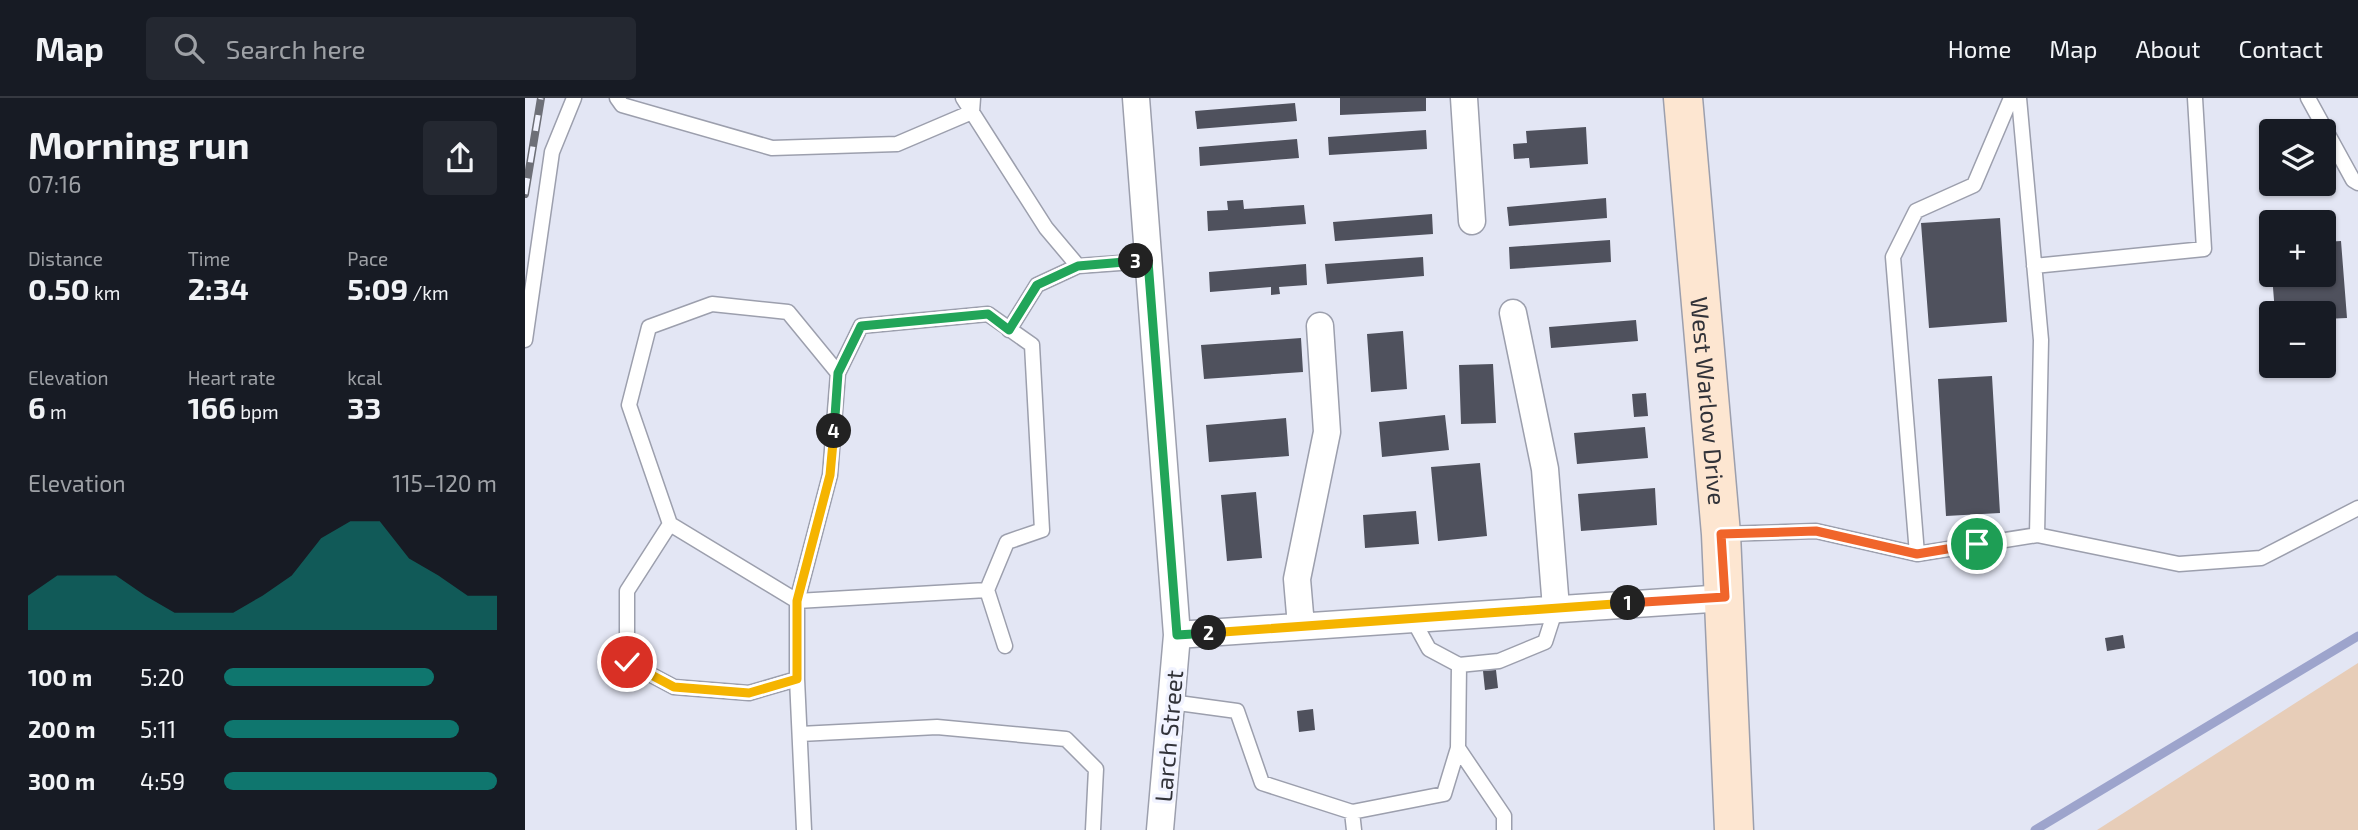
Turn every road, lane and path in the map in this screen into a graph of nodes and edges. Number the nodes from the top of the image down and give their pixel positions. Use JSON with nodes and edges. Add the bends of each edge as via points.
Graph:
{"nodes":[{"id":1,"x":573,"y":98,"type":"edge"},
{"id":2,"x":617,"y":98,"type":"edge"},
{"id":3,"x":963,"y":98,"type":"edge"},
{"id":4,"x":1136,"y":98,"type":"edge"},
{"id":5,"x":1464,"y":98,"type":"edge"},
{"id":6,"x":1683,"y":98,"type":"edge"},
{"id":7,"x":2011,"y":98,"type":"edge"},
{"id":8,"x":2019,"y":98,"type":"edge"},
{"id":9,"x":2195,"y":98,"type":"edge"},
{"id":10,"x":2308,"y":98,"type":"edge"},
{"id":11,"x":972,"y":105,"type":"edge"},
{"id":12,"x":2358,"y":183,"type":"edge"},
{"id":13,"x":1472,"y":221,"type":"dead end"},
{"id":14,"x":1148,"y":261,"type":"junction"},
{"id":15,"x":1078,"y":266,"type":"junction"},
{"id":16,"x":2034,"y":266,"type":"junction"},
{"id":17,"x":1513,"y":313,"type":"dead end"},
{"id":18,"x":1320,"y":326,"type":"dead end"},
{"id":19,"x":1009,"y":330,"type":"junction"},
{"id":20,"x":525,"y":340,"type":"edge"},
{"id":21,"x":838,"y":373,"type":"junction"},
{"id":22,"x":2358,"y":508,"type":"edge"},
{"id":23,"x":670,"y":524,"type":"junction"},
{"id":24,"x":1721,"y":534,"type":"junction"},
{"id":25,"x":2037,"y":535,"type":"junction"},
{"id":26,"x":1917,"y":554,"type":"junction"},
{"id":27,"x":987,"y":590,"type":"junction"},
{"id":28,"x":1725,"y":597,"type":"junction"},
{"id":29,"x":797,"y":601,"type":"junction"},
{"id":30,"x":1556,"y":608,"type":"junction"},
{"id":31,"x":1412,"y":618,"type":"junction"},
{"id":32,"x":1301,"y":626,"type":"junction"},
{"id":33,"x":1177,"y":635,"type":"junction"},
{"id":34,"x":1005,"y":646,"type":"dead end"},
{"id":35,"x":1459,"y":665,"type":"junction"},
{"id":36,"x":797,"y":679,"type":"junction"},
{"id":37,"x":1171,"y":702,"type":"junction"},
{"id":38,"x":800,"y":734,"type":"junction"},
{"id":39,"x":1458,"y":748,"type":"junction"},
{"id":40,"x":1352,"y":812,"type":"junction"},
{"id":41,"x":804,"y":830,"type":"edge"},
{"id":42,"x":1093,"y":830,"type":"edge"},
{"id":43,"x":1160,"y":830,"type":"edge"},
{"id":44,"x":1354,"y":830,"type":"edge"},
{"id":45,"x":1504,"y":830,"type":"edge"},
{"id":46,"x":1734,"y":830,"type":"edge"}],
"edges":[{"from":1,"to":20,"type":"lane","via":[[552,152]]},
{"from":2,"to":11,"type":"lane","via":[[622,105],[772,148],[897,144]]},
{"from":3,"to":11,"type":"lane"},
{"from":4,"to":14,"type":"street","name":"Larch Street"},
{"from":5,"to":13,"type":"street"},
{"from":6,"to":24,"type":"street","name":"West Warlow Drive"},
{"from":7,"to":26,"type":"lane","via":[[1974,185],[1916,211],[1893,257]]},
{"from":8,"to":16,"type":"lane"},
{"from":9,"to":16,"type":"lane","via":[[2204,249]]},
{"from":10,"to":12,"type":"lane"},
{"from":11,"to":15,"type":"lane","via":[[1046,228]]},
{"from":14,"to":15,"type":"lane"},
{"from":14,"to":33,"type":"street","name":"Larch Street"},
{"from":15,"to":19,"type":"lane","via":[[1037,285]]},
{"from":16,"to":25,"type":"lane","via":[[2042,340]]},
{"from":17,"to":30,"type":"street","via":[[1545,469]]},
{"from":18,"to":32,"type":"street","via":[[1327,432],[1297,579]]},
{"from":19,"to":21,"type":"lane","via":[[988,314],[861,326]]},
{"from":19,"to":27,"type":"lane","via":[[1031,345],[1042,530],[1007,542]]},
{"from":21,"to":23,"type":"lane","via":[[787,312],[712,304],[649,327],[629,405]]},
{"from":21,"to":29,"type":"lane","via":[[830,475]]},
{"from":22,"to":25,"type":"lane","via":[[2261,558],[2179,564]]},
{"from":23,"to":29,"type":"lane"},
{"from":23,"to":36,"type":"lane","via":[[627,591],[627,662],[674,687],[749,693]]},
{"from":24,"to":26,"type":"lane","via":[[1816,531]]},
{"from":24,"to":28,"type":"street","name":"West Warlow Drive"},
{"from":25,"to":26,"type":"lane"},
{"from":27,"to":29,"type":"lane"},
{"from":27,"to":34,"type":"lane"},
{"from":28,"to":30,"type":"street"},
{"from":28,"to":46,"type":"street","name":"West Warlow Drive"},
{"from":29,"to":36,"type":"lane"},
{"from":30,"to":31,"type":"street"},
{"from":30,"to":35,"type":"lane","via":[[1545,642],[1499,661]]},
{"from":31,"to":32,"type":"street"},
{"from":31,"to":35,"type":"lane","via":[[1429,649]]},
{"from":32,"to":33,"type":"street"},
{"from":33,"to":37,"type":"street","name":"Larch Street"},
{"from":35,"to":39,"type":"lane"},
{"from":36,"to":38,"type":"lane"},
{"from":37,"to":40,"type":"lane","via":[[1237,711],[1262,783]]},
{"from":37,"to":43,"type":"street","name":"Larch Street"},
{"from":38,"to":41,"type":"lane"},
{"from":38,"to":42,"type":"lane","via":[[937,727],[1066,739],[1096,769]]},
{"from":39,"to":40,"type":"lane","via":[[1444,794]]},
{"from":39,"to":45,"type":"lane","via":[[1504,816]]},
{"from":40,"to":44,"type":"lane"}]}
